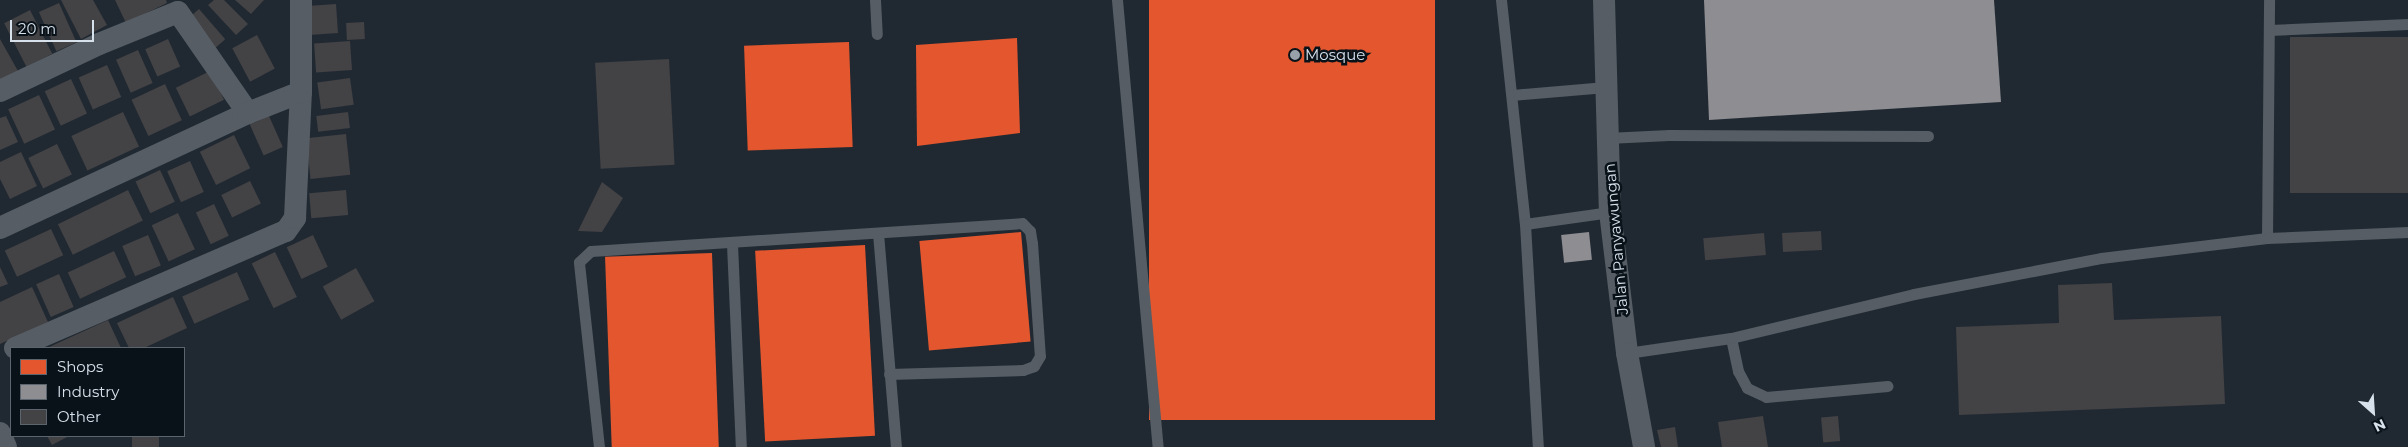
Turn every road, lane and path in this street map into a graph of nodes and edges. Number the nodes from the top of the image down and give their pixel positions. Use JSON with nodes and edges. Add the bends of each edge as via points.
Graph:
{"nodes":[{"id":1,"x":302,"y":0,"type":"edge"},
{"id":2,"x":874,"y":0,"type":"edge"},
{"id":3,"x":1117,"y":0,"type":"edge"},
{"id":4,"x":1501,"y":0,"type":"edge"},
{"id":5,"x":1604,"y":0,"type":"edge"},
{"id":6,"x":2269,"y":0,"type":"edge"},
{"id":7,"x":184,"y":6,"type":"edge"},
{"id":8,"x":2408,"y":24,"type":"edge"},
{"id":9,"x":2269,"y":30,"type":"junction"},
{"id":10,"x":877,"y":34,"type":"dead end"},
{"id":11,"x":1606,"y":87,"type":"junction"},
{"id":12,"x":0,"y":92,"type":"edge"},
{"id":13,"x":301,"y":92,"type":"junction"},
{"id":14,"x":1512,"y":95,"type":"junction"},
{"id":15,"x":248,"y":113,"type":"junction"},
{"id":16,"x":1928,"y":136,"type":"dead end"},
{"id":17,"x":1607,"y":138,"type":"junction"},
{"id":18,"x":1610,"y":212,"type":"junction"},
{"id":19,"x":1525,"y":224,"type":"junction"},
{"id":20,"x":0,"y":228,"type":"edge"},
{"id":21,"x":2408,"y":232,"type":"edge"},
{"id":22,"x":878,"y":233,"type":"junction"},
{"id":23,"x":2267,"y":238,"type":"junction"},
{"id":24,"x":732,"y":244,"type":"junction"},
{"id":25,"x":1731,"y":338,"type":"junction"},
{"id":26,"x":17,"y":347,"type":"edge"},
{"id":27,"x":1627,"y":353,"type":"junction"},
{"id":28,"x":889,"y":374,"type":"junction"},
{"id":29,"x":1888,"y":386,"type":"dead end"},
{"id":30,"x":0,"y":433,"type":"edge"},
{"id":31,"x":6,"y":447,"type":"edge"},
{"id":32,"x":599,"y":447,"type":"edge"},
{"id":33,"x":741,"y":447,"type":"edge"},
{"id":34,"x":896,"y":447,"type":"edge"},
{"id":35,"x":1158,"y":447,"type":"edge"},
{"id":36,"x":1538,"y":447,"type":"edge"},
{"id":37,"x":1644,"y":447,"type":"edge"}],
"edges":[{"from":1,"to":13,"type":"street"},
{"from":2,"to":10,"type":"lane"},
{"from":3,"to":35,"type":"lane"},
{"from":4,"to":14,"type":"lane"},
{"from":5,"to":11,"type":"street","name":"Jalan Panyawungan"},
{"from":6,"to":9,"type":"lane"},
{"from":7,"to":12,"type":"street"},
{"from":7,"to":15,"type":"street"},
{"from":8,"to":9,"type":"lane"},
{"from":9,"to":23,"type":"lane"},
{"from":11,"to":14,"type":"lane"},
{"from":11,"to":17,"type":"street","name":"Jalan Panyawungan"},
{"from":13,"to":15,"type":"street"},
{"from":13,"to":26,"type":"street","via":[[295,218],[286,231]]},
{"from":14,"to":19,"type":"lane"},
{"from":15,"to":20,"type":"street"},
{"from":16,"to":17,"type":"lane","via":[[1669,135]]},
{"from":17,"to":18,"type":"street","name":"Jalan Panyawungan"},
{"from":18,"to":19,"type":"lane"},
{"from":18,"to":27,"type":"street","name":"Jalan Panyawungan"},
{"from":19,"to":36,"type":"lane"},
{"from":21,"to":23,"type":"lane"},
{"from":22,"to":24,"type":"lane"},
{"from":22,"to":28,"type":"lane"},
{"from":22,"to":28,"type":"lane","via":[[1022,223],[1030,231],[1032,243],[1040,356],[1034,366],[1023,370]]},
{"from":23,"to":25,"type":"lane","via":[[2101,258],[1914,294]]},
{"from":24,"to":32,"type":"lane","via":[[592,251],[579,262]]},
{"from":24,"to":33,"type":"lane"},
{"from":25,"to":27,"type":"lane"},
{"from":25,"to":29,"type":"lane","via":[[1738,371],[1747,388],[1766,397]]},
{"from":27,"to":37,"type":"street","name":"Jalan Panyawungan"},
{"from":28,"to":34,"type":"lane"},
{"from":30,"to":31,"type":"street"}]}
